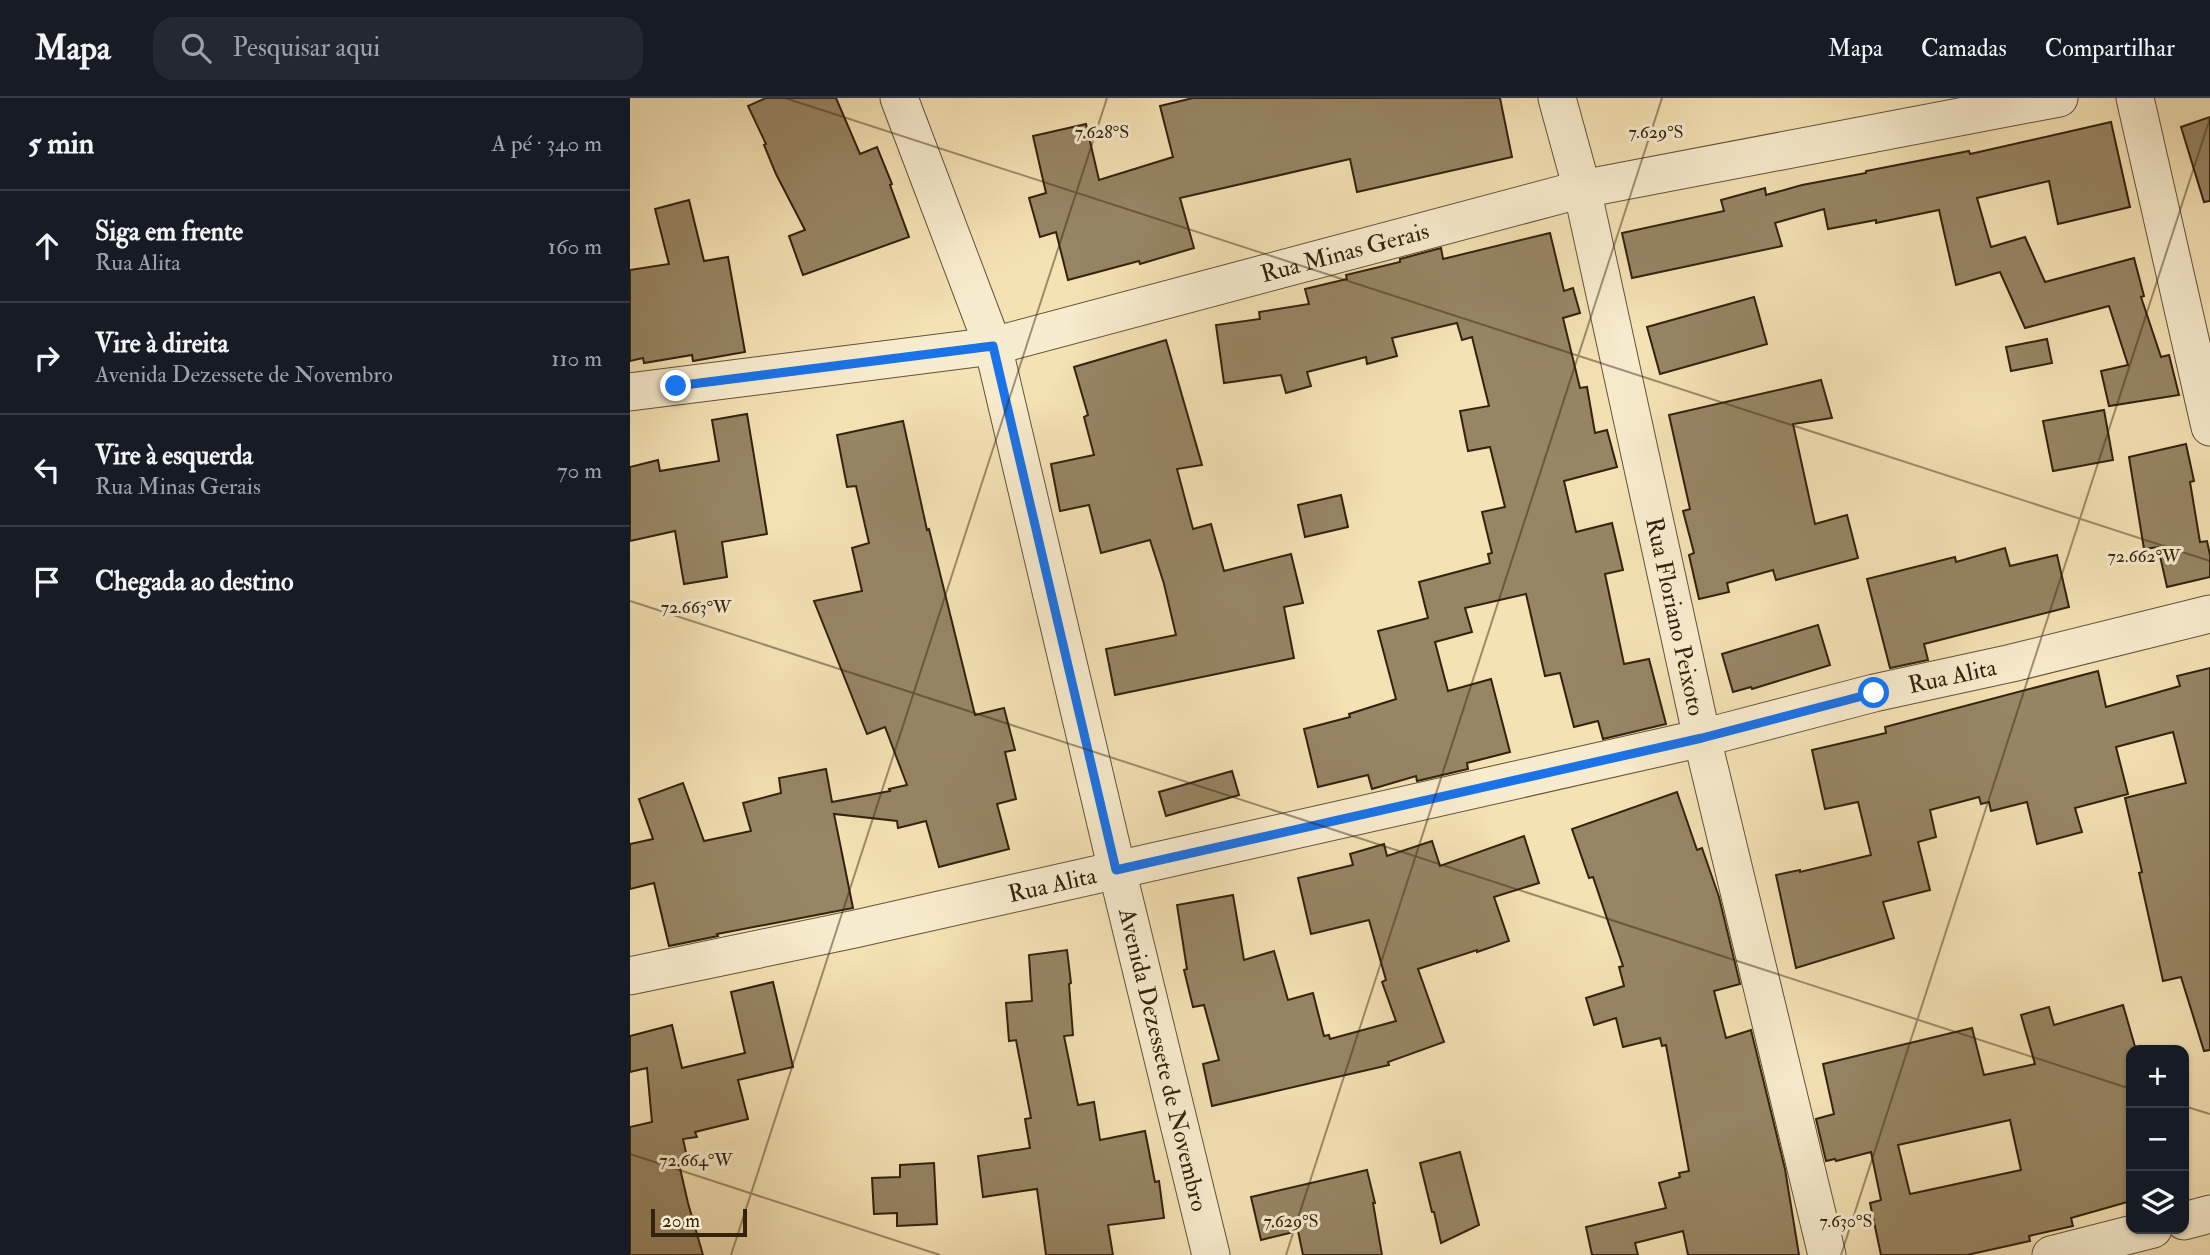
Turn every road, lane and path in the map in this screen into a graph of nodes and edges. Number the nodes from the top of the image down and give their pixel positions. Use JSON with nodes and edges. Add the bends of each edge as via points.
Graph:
{"nodes":[{"id":1,"x":899,"y":98,"type":"edge"},
{"id":2,"x":1557,"y":98,"type":"edge"},
{"id":3,"x":2059,"y":98,"type":"edge"},
{"id":4,"x":2135,"y":98,"type":"edge"},
{"id":5,"x":1582,"y":189,"type":"junction"},
{"id":6,"x":993,"y":346,"type":"junction"},
{"id":7,"x":630,"y":392,"type":"edge"},
{"id":8,"x":2210,"y":427,"type":"edge"},
{"id":9,"x":2210,"y":614,"type":"edge"},
{"id":10,"x":1702,"y":738,"type":"junction"},
{"id":11,"x":1116,"y":870,"type":"junction"},
{"id":12,"x":630,"y":976,"type":"edge"},
{"id":13,"x":2210,"y":1214,"type":"edge"},
{"id":14,"x":2189,"y":1220,"type":"edge"},
{"id":15,"x":2133,"y":1234,"type":"edge"},
{"id":16,"x":1211,"y":1255,"type":"edge"},
{"id":17,"x":1827,"y":1255,"type":"edge"},
{"id":18,"x":2051,"y":1255,"type":"edge"}],
"edges":[{"from":1,"to":6,"type":"street","name":"Avenida Dezessete de Novembro"},
{"from":2,"to":5,"type":"street","name":"Rua Floriano Peixoto"},
{"from":3,"to":5,"type":"street","name":"Rua Minas Gerais"},
{"from":4,"to":8,"type":"street"},
{"from":5,"to":6,"type":"street","name":"Rua Minas Gerais"},
{"from":5,"to":10,"type":"street","name":"Rua Floriano Peixoto"},
{"from":6,"to":7,"type":"street","name":"Rua Minas Gerais"},
{"from":6,"to":11,"type":"street","name":"Avenida Dezessete de Novembro"},
{"from":9,"to":10,"type":"street","name":"Rua Alita"},
{"from":10,"to":11,"type":"street","name":"Rua Alita"},
{"from":10,"to":17,"type":"street","name":"Rua Floriano Peixoto"},
{"from":11,"to":12,"type":"street","name":"Rua Alita"},
{"from":11,"to":16,"type":"street","name":"Avenida Dezessete de Novembro"},
{"from":13,"to":14,"type":"street"},
{"from":15,"to":18,"type":"street"}]}
